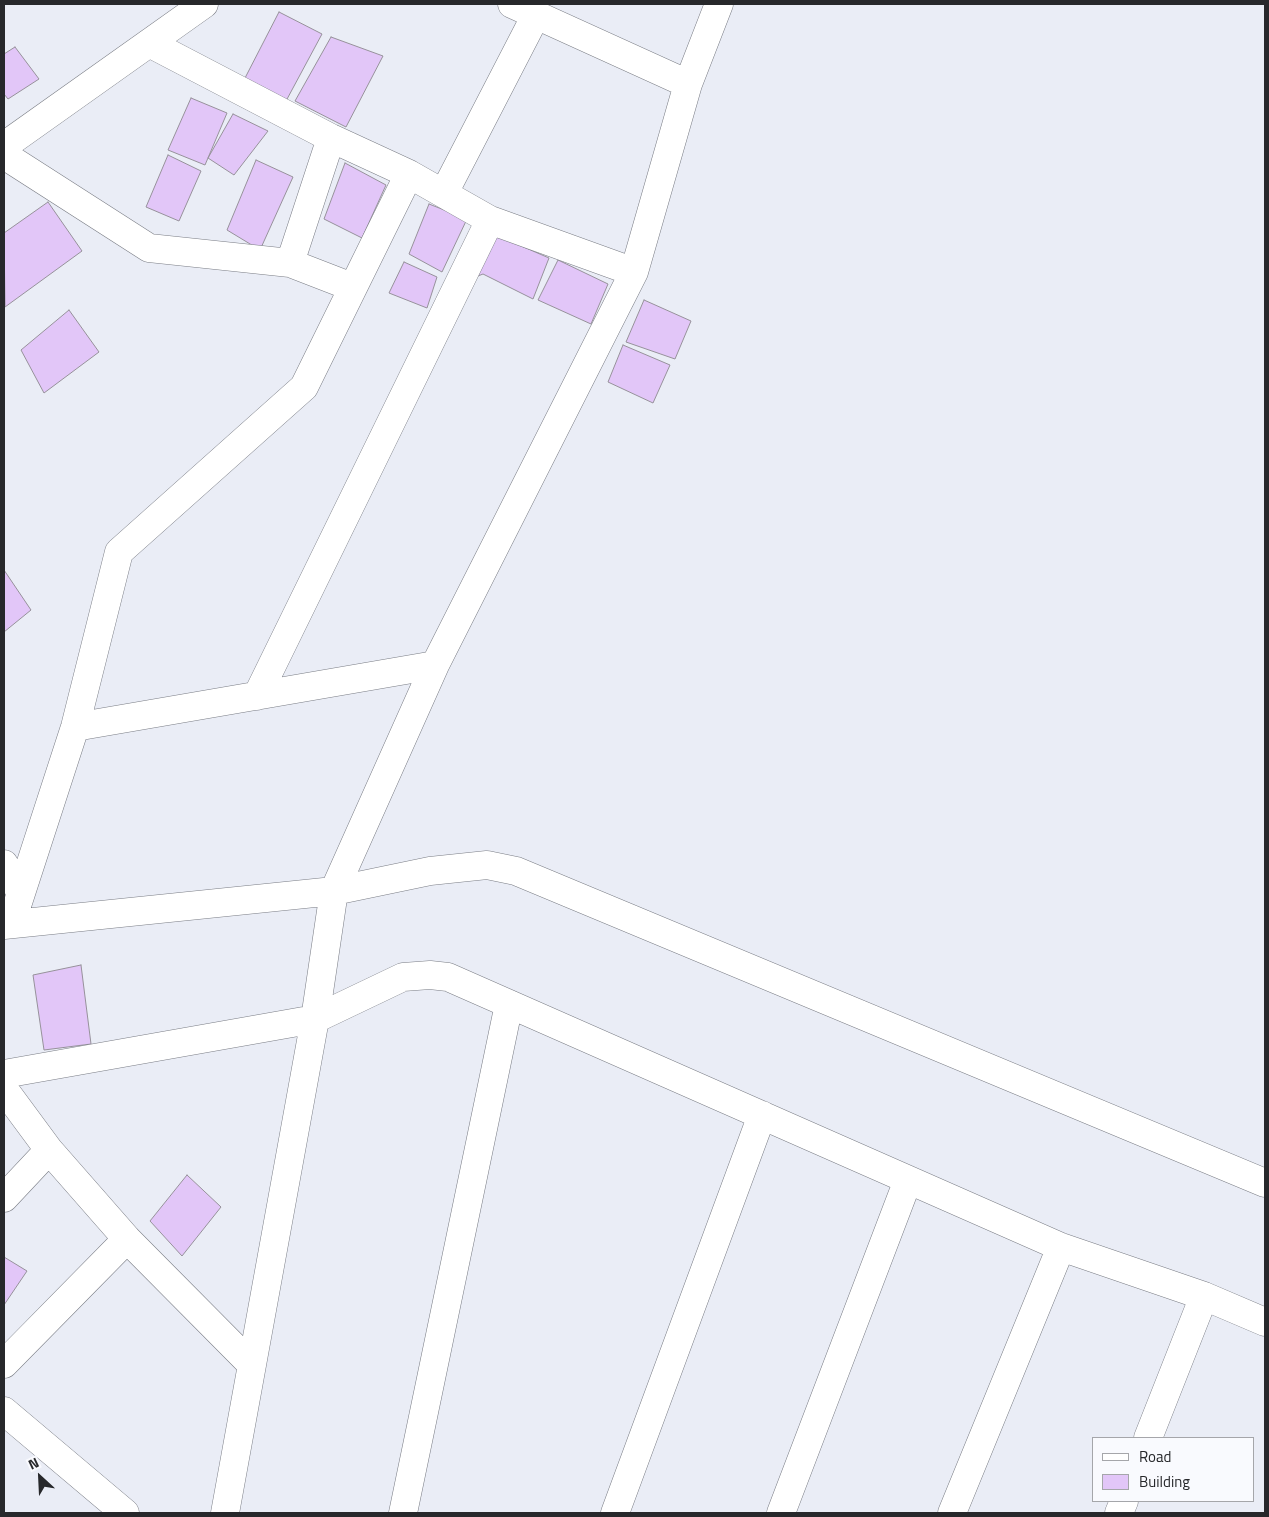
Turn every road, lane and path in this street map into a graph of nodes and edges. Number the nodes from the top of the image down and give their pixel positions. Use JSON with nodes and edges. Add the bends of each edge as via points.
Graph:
{"nodes":[{"id":1,"x":204,"y":4,"type":"edge"},
{"id":2,"x":512,"y":4,"type":"edge"},
{"id":3,"x":719,"y":4,"type":"edge"},
{"id":4,"x":536,"y":15,"type":"junction"},
{"id":5,"x":149,"y":43,"type":"junction"},
{"id":6,"x":688,"y":84,"type":"junction"},
{"id":7,"x":331,"y":138,"type":"junction"},
{"id":8,"x":4,"y":146,"type":"edge"},
{"id":9,"x":4,"y":155,"type":"edge"},
{"id":10,"x":409,"y":174,"type":"junction"},
{"id":11,"x":444,"y":193,"type":"junction"},
{"id":12,"x":490,"y":220,"type":"junction"},
{"id":13,"x":290,"y":263,"type":"junction"},
{"id":14,"x":634,"y":272,"type":"junction"},
{"id":15,"x":352,"y":287,"type":"junction"},
{"id":16,"x":435,"y":665,"type":"junction"},
{"id":17,"x":258,"y":696,"type":"junction"},
{"id":18,"x":75,"y":727,"type":"junction"},
{"id":19,"x":4,"y":864,"type":"edge"},
{"id":20,"x":334,"y":891,"type":"junction"},
{"id":21,"x":21,"y":893,"type":"junction"},
{"id":22,"x":8,"y":925,"type":"edge"},
{"id":23,"x":510,"y":1004,"type":"junction"},
{"id":24,"x":315,"y":1019,"type":"junction"},
{"id":25,"x":4,"y":1074,"type":"edge"},
{"id":26,"x":4,"y":1088,"type":"edge"},
{"id":27,"x":762,"y":1115,"type":"junction"},
{"id":28,"x":49,"y":1150,"type":"junction"},
{"id":29,"x":908,"y":1180,"type":"junction"},
{"id":30,"x":1265,"y":1183,"type":"edge"},
{"id":31,"x":4,"y":1198,"type":"edge"},
{"id":32,"x":127,"y":1239,"type":"junction"},
{"id":33,"x":1061,"y":1246,"type":"junction"},
{"id":34,"x":1204,"y":1296,"type":"junction"},
{"id":35,"x":1265,"y":1322,"type":"edge"},
{"id":36,"x":4,"y":1364,"type":"edge"},
{"id":37,"x":252,"y":1364,"type":"junction"},
{"id":38,"x":4,"y":1411,"type":"edge"},
{"id":39,"x":1148,"y":1437,"type":"edge"},
{"id":40,"x":125,"y":1513,"type":"edge"},
{"id":41,"x":225,"y":1513,"type":"edge"},
{"id":42,"x":402,"y":1513,"type":"edge"},
{"id":43,"x":615,"y":1513,"type":"edge"},
{"id":44,"x":781,"y":1513,"type":"edge"},
{"id":45,"x":952,"y":1513,"type":"edge"}],
"edges":[{"from":1,"to":5,"type":"street"},
{"from":2,"to":4,"type":"street"},
{"from":3,"to":6,"type":"street"},
{"from":4,"to":6,"type":"street"},
{"from":4,"to":11,"type":"street"},
{"from":5,"to":7,"type":"street"},
{"from":5,"to":8,"type":"street"},
{"from":6,"to":14,"type":"street"},
{"from":7,"to":10,"type":"street"},
{"from":7,"to":13,"type":"street"},
{"from":9,"to":13,"type":"street","via":[[150,248]]},
{"from":10,"to":11,"type":"street"},
{"from":10,"to":15,"type":"street"},
{"from":11,"to":12,"type":"street"},
{"from":12,"to":14,"type":"street"},
{"from":12,"to":17,"type":"street"},
{"from":13,"to":15,"type":"street"},
{"from":14,"to":16,"type":"street"},
{"from":15,"to":18,"type":"street","via":[[304,387],[119,552]]},
{"from":16,"to":17,"type":"street"},
{"from":16,"to":20,"type":"street"},
{"from":17,"to":18,"type":"street"},
{"from":18,"to":21,"type":"street"},
{"from":19,"to":21,"type":"street"},
{"from":20,"to":22,"type":"street"},
{"from":20,"to":24,"type":"street"},
{"from":20,"to":30,"type":"street","via":[[457,866],[487,865],[516,871]]},
{"from":21,"to":22,"type":"street"},
{"from":23,"to":24,"type":"street","via":[[448,977],[403,977]]},
{"from":23,"to":27,"type":"street"},
{"from":23,"to":42,"type":"street"},
{"from":24,"to":25,"type":"street"},
{"from":24,"to":37,"type":"street"},
{"from":26,"to":28,"type":"street"},
{"from":27,"to":29,"type":"street"},
{"from":27,"to":43,"type":"street"},
{"from":28,"to":31,"type":"street"},
{"from":28,"to":32,"type":"street"},
{"from":29,"to":33,"type":"street"},
{"from":29,"to":44,"type":"street"},
{"from":32,"to":36,"type":"street"},
{"from":32,"to":37,"type":"street"},
{"from":33,"to":34,"type":"street"},
{"from":33,"to":45,"type":"street"},
{"from":34,"to":35,"type":"street"},
{"from":34,"to":39,"type":"street"},
{"from":37,"to":41,"type":"street"},
{"from":38,"to":40,"type":"street"}]}
